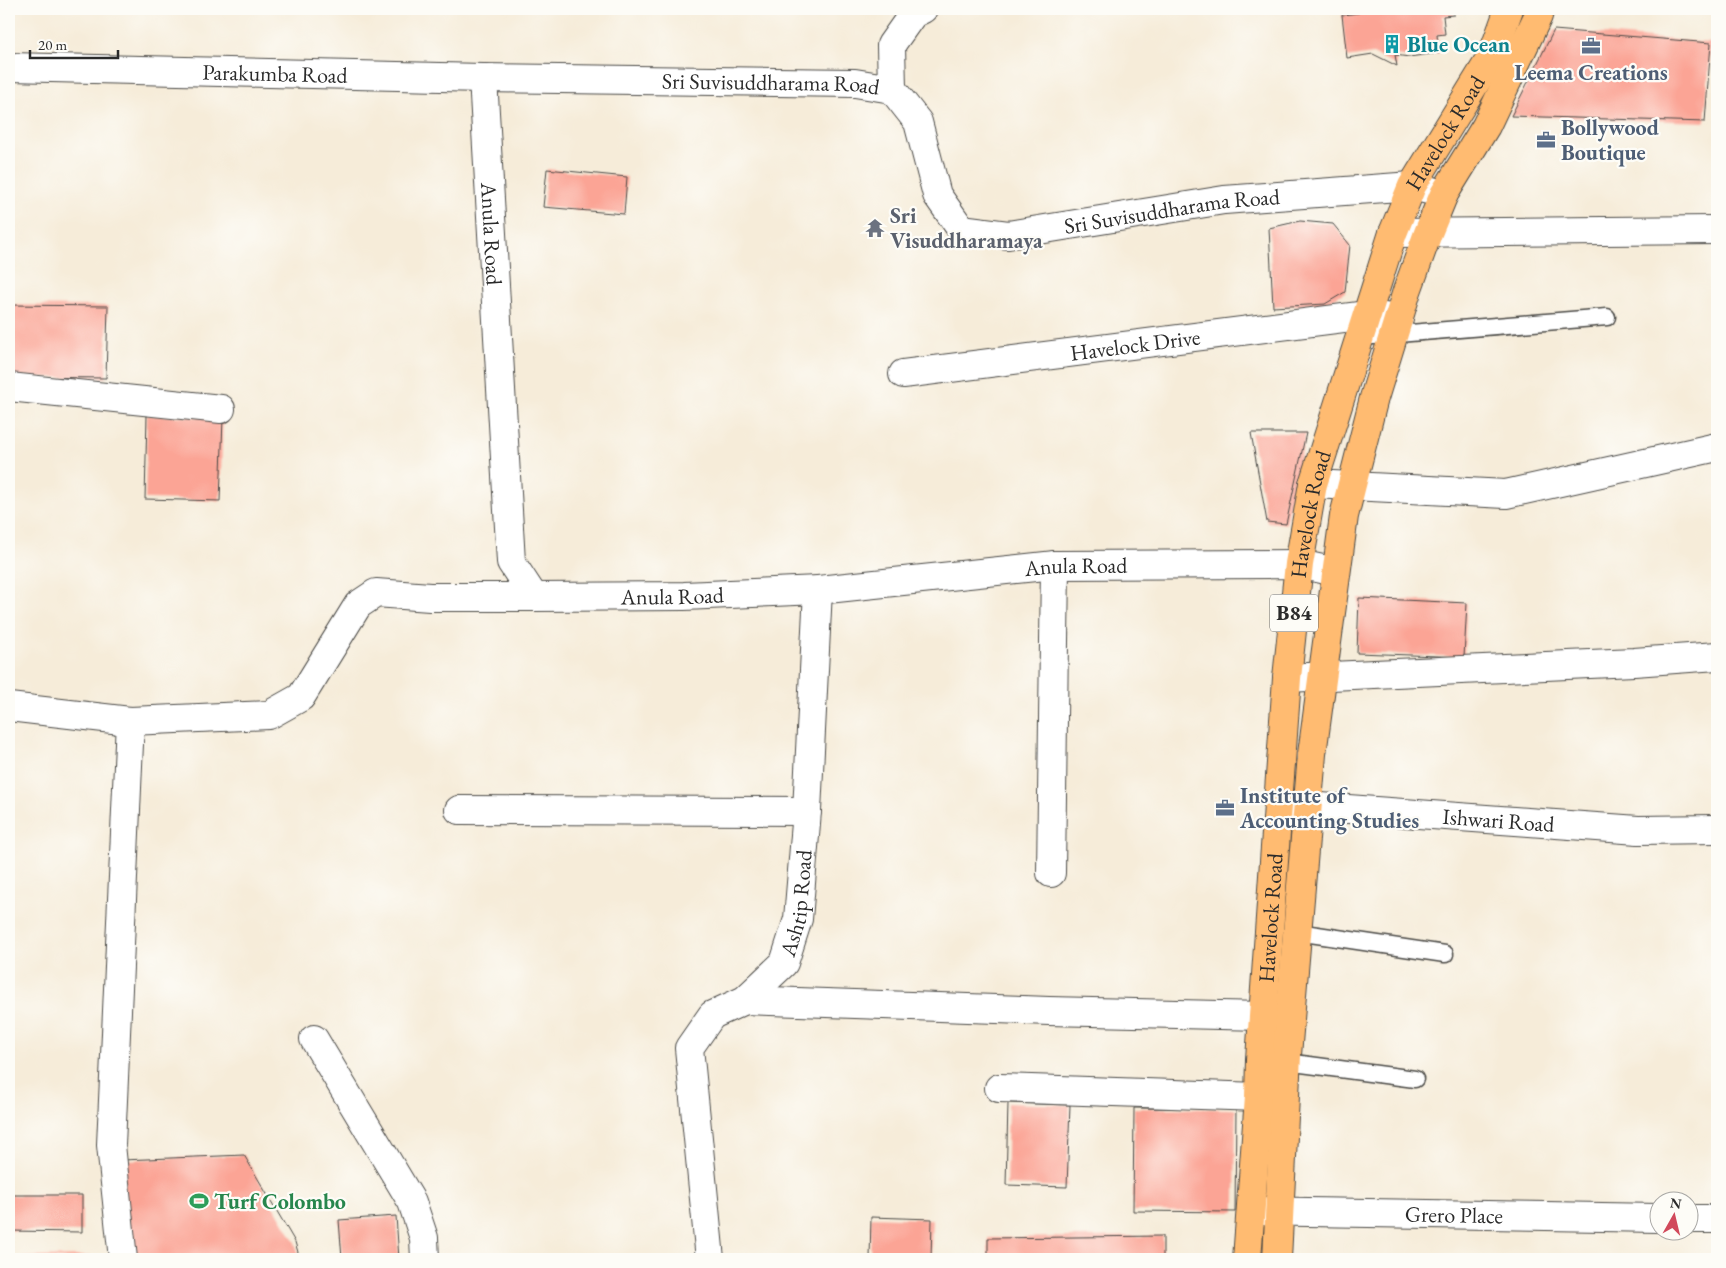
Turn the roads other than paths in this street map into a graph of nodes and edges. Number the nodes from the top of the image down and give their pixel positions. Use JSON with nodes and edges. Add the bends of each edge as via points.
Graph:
{"nodes":[{"id":1,"x":923,"y":9,"type":"edge"},
{"id":2,"x":1508,"y":9,"type":"edge"},
{"id":3,"x":1540,"y":9,"type":"edge"},
{"id":4,"x":9,"y":67,"type":"edge"},
{"id":5,"x":483,"y":78,"type":"junction"},
{"id":6,"x":892,"y":89,"type":"junction"},
{"id":7,"x":1412,"y":186,"type":"junction"},
{"id":8,"x":1444,"y":194,"type":"junction"},
{"id":9,"x":1717,"y":230,"type":"edge"},
{"id":10,"x":1428,"y":232,"type":"junction"},
{"id":11,"x":1393,"y":233,"type":"junction"},
{"id":12,"x":1607,"y":317,"type":"dead end"},
{"id":13,"x":1364,"y":326,"type":"junction"},
{"id":14,"x":1396,"y":327,"type":"junction"},
{"id":15,"x":903,"y":374,"type":"dead end"},
{"id":16,"x":9,"y":387,"type":"edge"},
{"id":17,"x":221,"y":409,"type":"dead end"},
{"id":18,"x":1717,"y":447,"type":"edge"},
{"id":19,"x":1313,"y":484,"type":"junction"},
{"id":20,"x":1351,"y":486,"type":"junction"},
{"id":21,"x":1299,"y":564,"type":"junction"},
{"id":22,"x":1055,"y":565,"type":"junction"},
{"id":23,"x":1336,"y":572,"type":"junction"},
{"id":24,"x":818,"y":590,"type":"junction"},
{"id":25,"x":534,"y":597,"type":"junction"},
{"id":26,"x":1717,"y":656,"type":"edge"},
{"id":27,"x":1323,"y":676,"type":"junction"},
{"id":28,"x":1287,"y":678,"type":"junction"},
{"id":29,"x":9,"y":707,"type":"edge"},
{"id":30,"x":130,"y":721,"type":"junction"},
{"id":31,"x":1279,"y":804,"type":"junction"},
{"id":32,"x":1308,"y":806,"type":"junction"},
{"id":33,"x":459,"y":810,"type":"dead end"},
{"id":34,"x":807,"y":811,"type":"junction"},
{"id":35,"x":1717,"y":829,"type":"edge"},
{"id":36,"x":1052,"y":873,"type":"dead end"},
{"id":37,"x":1297,"y":932,"type":"junction"},
{"id":38,"x":1445,"y":954,"type":"dead end"},
{"id":39,"x":745,"y":1000,"type":"junction"},
{"id":40,"x":1263,"y":1016,"type":"junction"},
{"id":41,"x":314,"y":1039,"type":"dead end"},
{"id":42,"x":1260,"y":1059,"type":"junction"},
{"id":43,"x":1286,"y":1062,"type":"junction"},
{"id":44,"x":1415,"y":1079,"type":"dead end"},
{"id":45,"x":999,"y":1088,"type":"dead end"},
{"id":46,"x":1259,"y":1097,"type":"junction"},
{"id":47,"x":1250,"y":1211,"type":"junction"},
{"id":48,"x":1279,"y":1211,"type":"junction"},
{"id":49,"x":1648,"y":1218,"type":"edge"},
{"id":50,"x":1698,"y":1219,"type":"edge"},
{"id":51,"x":1717,"y":1219,"type":"edge"},
{"id":52,"x":123,"y":1259,"type":"edge"},
{"id":53,"x":425,"y":1259,"type":"edge"},
{"id":54,"x":710,"y":1259,"type":"edge"},
{"id":55,"x":1248,"y":1259,"type":"edge"},
{"id":56,"x":1277,"y":1259,"type":"edge"}],
"edges":[{"from":1,"to":6,"type":"street","via":[[913,14],[891,45]]},
{"from":2,"to":7,"type":"main road","name":"Havelock Road","number":"B84","via":[[1492,56]]},
{"from":3,"to":8,"type":"main road","name":"Havelock Road","number":"B84","via":[[1486,126]]},
{"from":4,"to":5,"type":"street","name":"Parakumba Road"},
{"from":5,"to":6,"type":"street","name":"Sri Suvisuddharama Road","via":[[855,83]]},
{"from":5,"to":25,"type":"street","name":"Anula Road","via":[[511,562]]},
{"from":6,"to":7,"type":"street","name":"Sri Suvisuddharama Road","via":[[918,122],[937,195],[961,229],[1008,236],[1224,200]]},
{"from":7,"to":8,"type":"street","name":"Sri Suvisuddharama Road"},
{"from":7,"to":11,"type":"main road","name":"Havelock Road","number":"B84"},
{"from":8,"to":10,"type":"main road","name":"Havelock Road","number":"B84"},
{"from":9,"to":10,"type":"street"},
{"from":10,"to":11,"type":"street"},
{"from":10,"to":14,"type":"main road","name":"Havelock Road","number":"B84"},
{"from":11,"to":13,"type":"main road","name":"Havelock Road","number":"B84"},
{"from":12,"to":14,"type":"lane"},
{"from":13,"to":14,"type":"street"},
{"from":13,"to":15,"type":"street","name":"Havelock Drive"},
{"from":13,"to":19,"type":"main road","name":"Havelock Road","number":"B84"},
{"from":14,"to":20,"type":"main road","name":"Havelock Road","number":"B84"},
{"from":16,"to":17,"type":"street"},
{"from":18,"to":20,"type":"street","via":[[1506,494]]},
{"from":19,"to":20,"type":"street"},
{"from":19,"to":21,"type":"main road","name":"Havelock Road","number":"B84"},
{"from":20,"to":23,"type":"main road","name":"Havelock Road","number":"B84"},
{"from":21,"to":22,"type":"street","name":"Anula Road"},
{"from":21,"to":23,"type":"street","name":"Anula Road"},
{"from":21,"to":28,"type":"main road","name":"Havelock Road","number":"B84"},
{"from":22,"to":24,"type":"street","name":"Anula Road"},
{"from":22,"to":36,"type":"street"},
{"from":23,"to":27,"type":"main road","name":"Havelock Road","number":"B84"},
{"from":24,"to":25,"type":"street","name":"Anula Road","via":[[684,596]]},
{"from":24,"to":34,"type":"street","name":"Ashtip Road"},
{"from":25,"to":30,"type":"street","via":[[430,597],[376,593],[358,605],[301,698],[269,715]]},
{"from":26,"to":27,"type":"street"},
{"from":27,"to":28,"type":"street"},
{"from":27,"to":32,"type":"main road","name":"Havelock Road","number":"B84"},
{"from":28,"to":31,"type":"main road","name":"Havelock Road","number":"B84"},
{"from":29,"to":30,"type":"street"},
{"from":30,"to":52,"type":"street","via":[[111,1145]]},
{"from":31,"to":32,"type":"street","name":"Ishwari Road"},
{"from":31,"to":40,"type":"main road","name":"Havelock Road","number":"B84"},
{"from":32,"to":35,"type":"street","name":"Ishwari Road","via":[[1638,830]]},
{"from":32,"to":37,"type":"main road","name":"Havelock Road","number":"B84"},
{"from":33,"to":34,"type":"street"},
{"from":34,"to":39,"type":"street","name":"Ashtip Road","via":[[798,919],[784,963]]},
{"from":37,"to":38,"type":"lane"},
{"from":37,"to":43,"type":"main road","name":"Havelock Road","number":"B84"},
{"from":39,"to":40,"type":"street"},
{"from":39,"to":54,"type":"street","name":"Ashtip Road","via":[[712,1015],[689,1048]]},
{"from":40,"to":42,"type":"main road","name":"Havelock Road","number":"B84"},
{"from":41,"to":53,"type":"street","via":[[412,1202],[424,1238]]},
{"from":42,"to":43,"type":"lane"},
{"from":42,"to":46,"type":"main road","name":"Havelock Road","number":"B84"},
{"from":43,"to":44,"type":"lane"},
{"from":43,"to":48,"type":"main road","name":"Havelock Road","number":"B84"},
{"from":45,"to":46,"type":"street"},
{"from":46,"to":47,"type":"main road","name":"Havelock Road","number":"B84"},
{"from":47,"to":48,"type":"street","name":"Grero Place"},
{"from":47,"to":55,"type":"main road","name":"Havelock Road","number":"B84"},
{"from":48,"to":49,"type":"street","name":"Grero Place"},
{"from":48,"to":56,"type":"main road","name":"Havelock Road","number":"B84"},
{"from":50,"to":51,"type":"street"}]}
